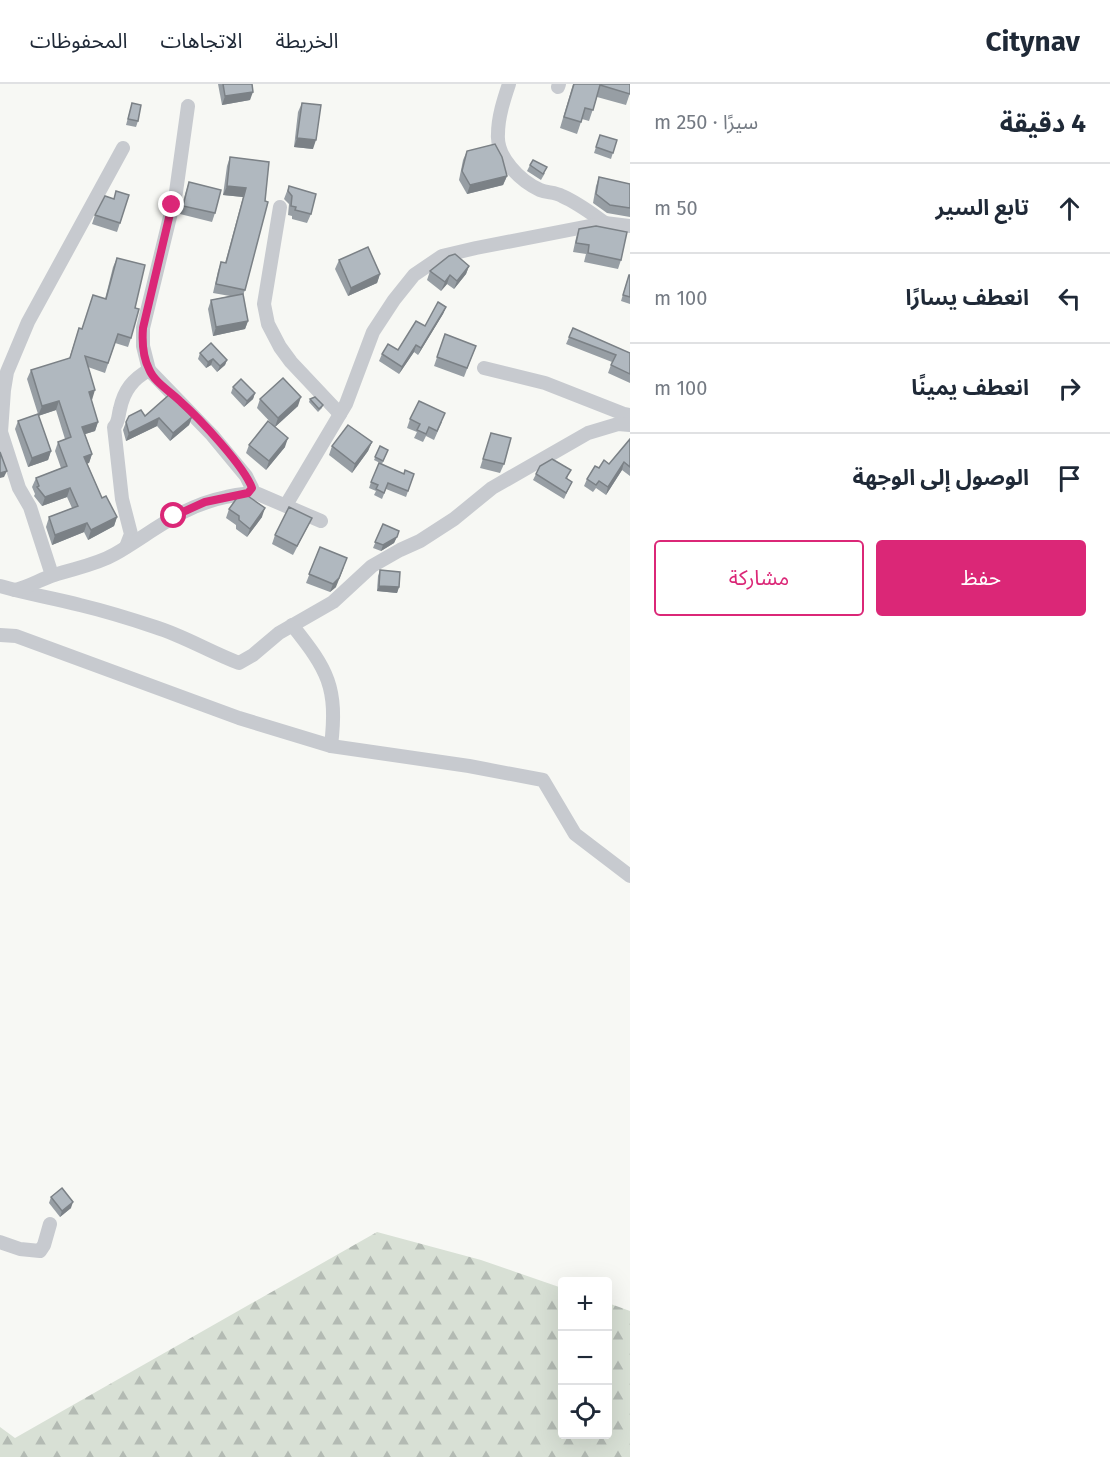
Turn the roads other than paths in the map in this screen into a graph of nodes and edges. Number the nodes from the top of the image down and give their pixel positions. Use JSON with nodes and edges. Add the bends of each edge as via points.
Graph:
{"nodes":[{"id":1,"x":509,"y":84,"type":"edge"},
{"id":2,"x":188,"y":106,"type":"dead end"},
{"id":3,"x":123,"y":148,"type":"dead end"},
{"id":4,"x":280,"y":207,"type":"dead end"},
{"id":5,"x":605,"y":223,"type":"junction"},
{"id":6,"x":630,"y":226,"type":"edge"},
{"id":7,"x":484,"y":368,"type":"dead end"},
{"id":8,"x":149,"y":370,"type":"junction"},
{"id":9,"x":340,"y":414,"type":"junction"},
{"id":10,"x":630,"y":415,"type":"edge"},
{"id":11,"x":630,"y":424,"type":"edge"},
{"id":12,"x":248,"y":493,"type":"junction"},
{"id":13,"x":286,"y":505,"type":"junction"},
{"id":14,"x":321,"y":521,"type":"dead end"},
{"id":15,"x":126,"y":547,"type":"junction"},
{"id":16,"x":52,"y":576,"type":"junction"},
{"id":17,"x":0,"y":586,"type":"edge"},
{"id":18,"x":15,"y":590,"type":"junction"},
{"id":19,"x":292,"y":625,"type":"junction"},
{"id":20,"x":0,"y":635,"type":"edge"},
{"id":21,"x":331,"y":746,"type":"junction"},
{"id":22,"x":630,"y":876,"type":"edge"},
{"id":23,"x":50,"y":1224,"type":"dead end"},
{"id":24,"x":0,"y":1242,"type":"edge"}],
"edges":[{"from":1,"to":5,"type":"street","via":[[497,136],[504,157],[519,177],[541,191],[559,194],[578,204]]},
{"from":2,"to":8,"type":"street","via":[[176,192],[143,328]]},
{"from":3,"to":16,"type":"street","via":[[28,322],[3,390],[1,432]]},
{"from":4,"to":9,"type":"street","via":[[264,304],[268,324],[291,362]]},
{"from":5,"to":6,"type":"street"},
{"from":5,"to":9,"type":"street","via":[[465,250],[429,263],[414,275],[373,333]]},
{"from":7,"to":10,"type":"street","via":[[545,383]]},
{"from":8,"to":12,"type":"street","via":[[237,465],[250,482],[252,488]]},
{"from":8,"to":15,"type":"street","via":[[129,386],[114,427],[122,500],[131,534]]},
{"from":9,"to":13,"type":"street"},
{"from":11,"to":19,"type":"street","via":[[588,433],[492,488],[454,519],[372,566],[333,602]]},
{"from":12,"to":13,"type":"street"},
{"from":12,"to":15,"type":"street","via":[[187,508]]},
{"from":13,"to":14,"type":"street"},
{"from":15,"to":16,"type":"street","via":[[96,563]]},
{"from":16,"to":18,"type":"street"},
{"from":17,"to":18,"type":"street"},
{"from":18,"to":19,"type":"street","via":[[153,626],[239,663]]},
{"from":19,"to":21,"type":"street","via":[[322,664],[330,682],[334,716]]},
{"from":20,"to":21,"type":"street","via":[[16,636],[239,718]]},
{"from":21,"to":22,"type":"street","via":[[543,780],[575,834]]},
{"from":23,"to":24,"type":"street","via":[[40,1251]]}]}
